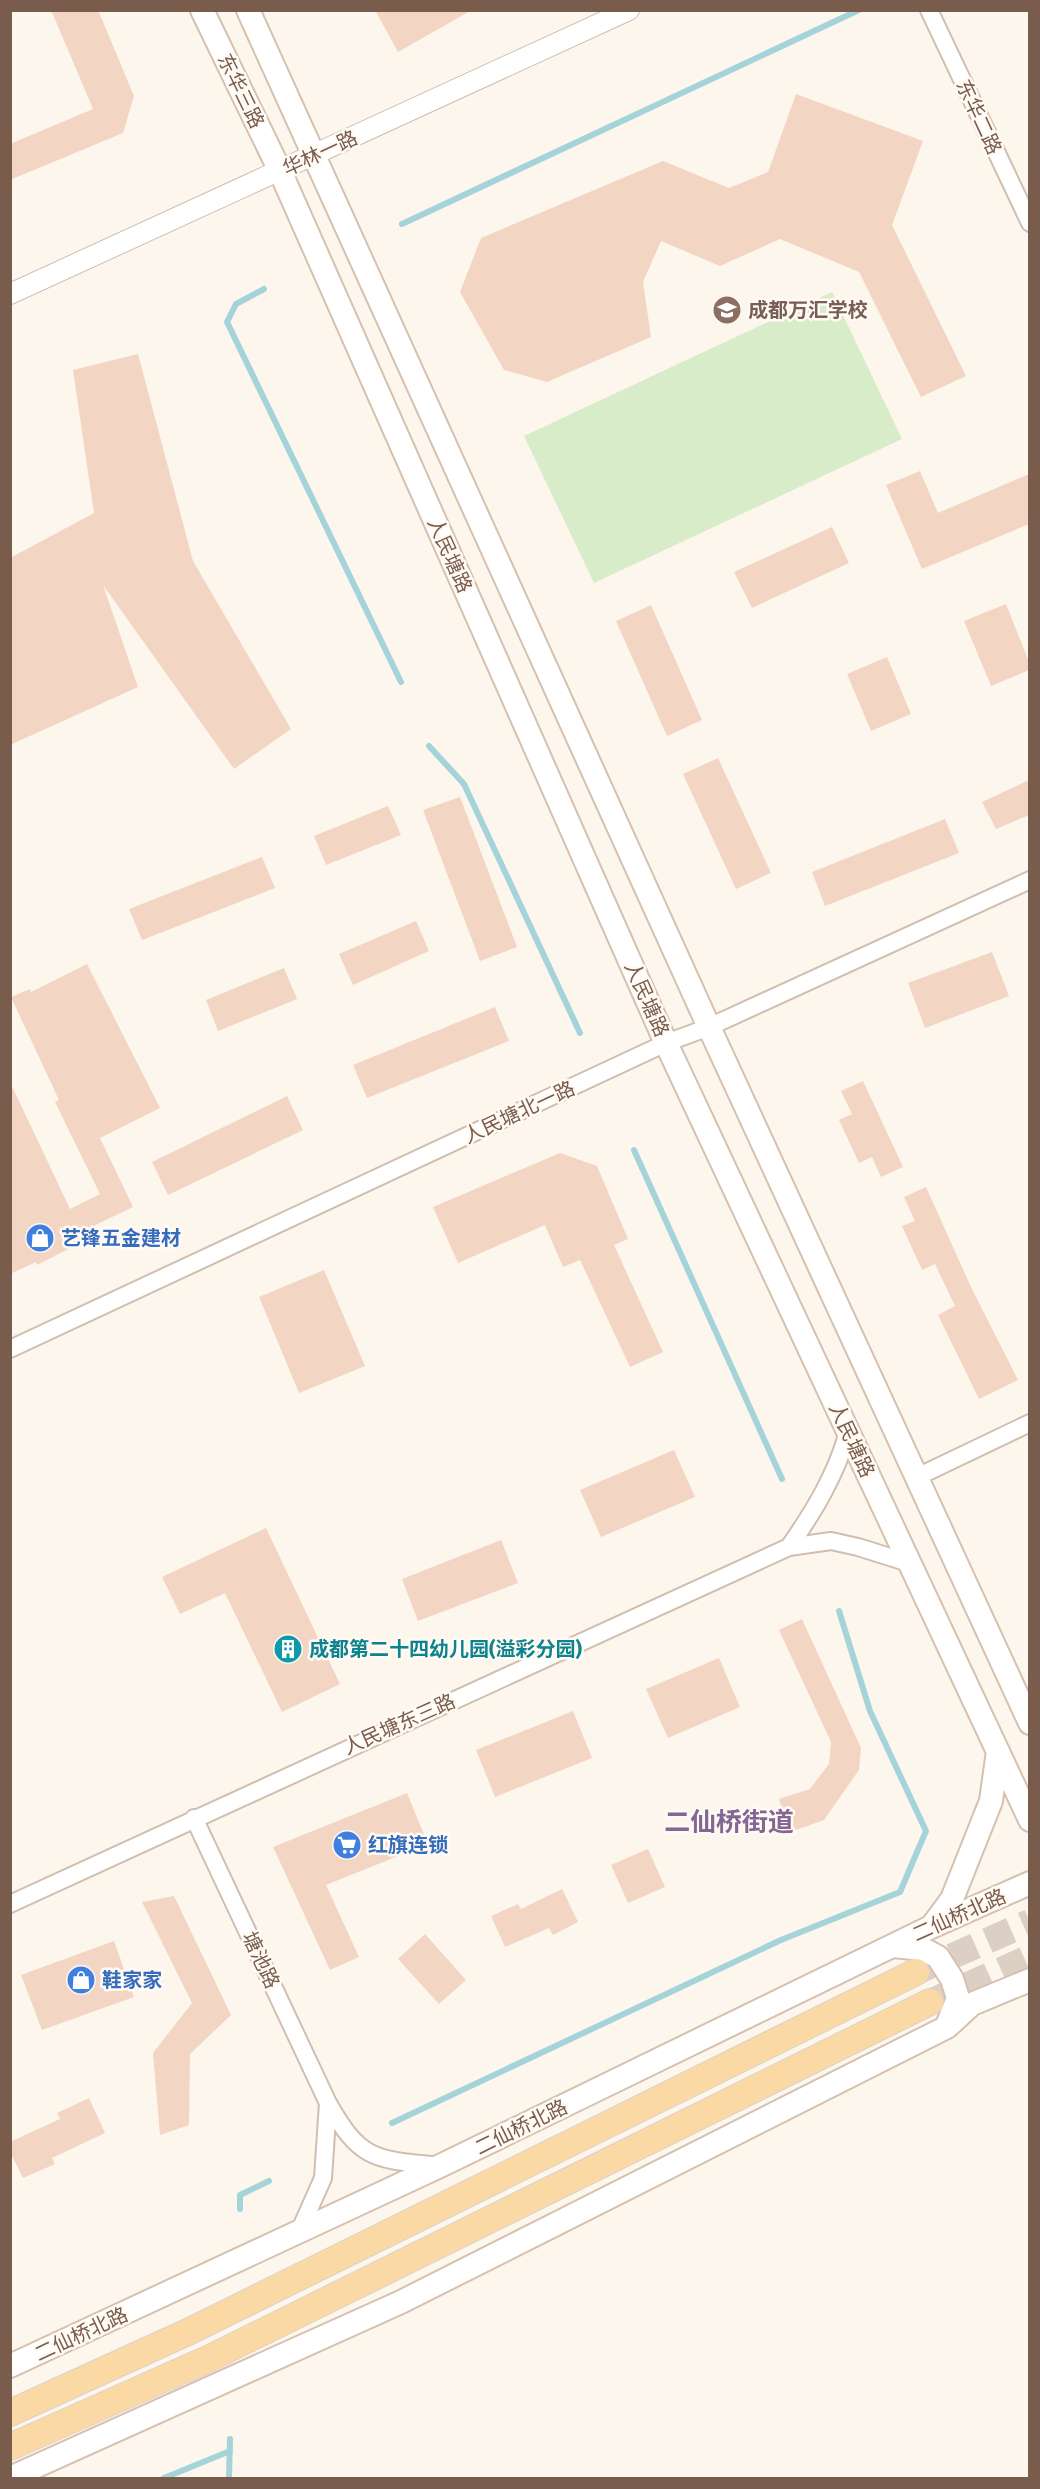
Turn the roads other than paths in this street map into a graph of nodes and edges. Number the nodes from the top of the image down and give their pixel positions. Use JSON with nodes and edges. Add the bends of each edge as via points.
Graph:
{"nodes":[{"id":1,"x":202,"y":10,"type":"edge"},
{"id":2,"x":248,"y":10,"type":"edge"},
{"id":3,"x":629,"y":10,"type":"edge"},
{"id":4,"x":929,"y":10,"type":"edge"},
{"id":5,"x":314,"y":156,"type":"junction"},
{"id":6,"x":280,"y":171,"type":"junction"},
{"id":7,"x":1029,"y":223,"type":"edge"},
{"id":8,"x":10,"y":294,"type":"edge"},
{"id":9,"x":1029,"y":880,"type":"edge"},
{"id":10,"x":709,"y":1027,"type":"junction"},
{"id":11,"x":666,"y":1043,"type":"junction"},
{"id":12,"x":10,"y":1349,"type":"edge"},
{"id":13,"x":1029,"y":1423,"type":"edge"},
{"id":14,"x":848,"y":1432,"type":"junction"},
{"id":15,"x":917,"y":1477,"type":"junction"},
{"id":16,"x":789,"y":1547,"type":"junction"},
{"id":17,"x":909,"y":1563,"type":"junction"},
{"id":18,"x":1029,"y":1723,"type":"edge"},
{"id":19,"x":998,"y":1750,"type":"junction"},
{"id":20,"x":194,"y":1818,"type":"junction"},
{"id":21,"x":1029,"y":1820,"type":"edge"},
{"id":22,"x":1029,"y":1883,"type":"edge"},
{"id":23,"x":10,"y":1904,"type":"edge"},
{"id":24,"x":931,"y":1927,"type":"junction"},
{"id":25,"x":893,"y":1946,"type":"junction"},
{"id":26,"x":916,"y":1972,"type":"tunnel mouth"},
{"id":27,"x":1029,"y":1980,"type":"edge"},
{"id":28,"x":930,"y":2002,"type":"tunnel mouth"},
{"id":29,"x":946,"y":2027,"type":"junction"},
{"id":30,"x":328,"y":2103,"type":"junction"},
{"id":31,"x":440,"y":2166,"type":"junction"},
{"id":32,"x":299,"y":2232,"type":"junction"},
{"id":33,"x":10,"y":2367,"type":"edge"},
{"id":34,"x":10,"y":2413,"type":"edge"},
{"id":35,"x":10,"y":2447,"type":"edge"},
{"id":36,"x":10,"y":2478,"type":"edge"}],
"edges":[{"from":1,"to":6,"type":"main road","name":"东华三路"},
{"from":2,"to":5,"type":"main road","name":"东华三路"},
{"from":3,"to":5,"type":"street","name":"华林一路"},
{"from":4,"to":7,"type":"street","name":"东华二路"},
{"from":5,"to":6,"type":"street","name":"华林一路"},
{"from":5,"to":10,"type":"main road","name":"人民塘路"},
{"from":6,"to":8,"type":"street","name":"华林一路"},
{"from":6,"to":11,"type":"main road","name":"人民塘路"},
{"from":9,"to":10,"type":"street","name":"人民塘北一路"},
{"from":10,"to":11,"type":"street","name":"人民塘北一路"},
{"from":10,"to":15,"type":"main road","name":"人民塘路"},
{"from":11,"to":12,"type":"street","name":"人民塘北一路"},
{"from":11,"to":14,"type":"main road","name":"人民塘路"},
{"from":13,"to":15,"type":"street"},
{"from":14,"to":16,"type":"street","via":[[829,1483]]},
{"from":14,"to":17,"type":"main road","name":"人民塘路"},
{"from":15,"to":18,"type":"main road","name":"人民塘路"},
{"from":16,"to":17,"type":"street","name":"人民塘东三路","via":[[831,1541]]},
{"from":16,"to":20,"type":"street","name":"人民塘东三路"},
{"from":17,"to":19,"type":"main road","name":"人民塘路"},
{"from":19,"to":21,"type":"main road","name":"人民塘路"},
{"from":19,"to":24,"type":"main road","via":[[990,1801],[952,1899]]},
{"from":20,"to":23,"type":"street","name":"人民塘东三路"},
{"from":20,"to":30,"type":"street","name":"塘池路"},
{"from":22,"to":24,"type":"main road","name":"二仙桥北路"},
{"from":24,"to":25,"type":"main road","name":"二仙桥北路"},
{"from":25,"to":29,"type":"main road","via":[[923,1949],[938,1958],[952,1979],[958,1998]]},
{"from":25,"to":31,"type":"main road","name":"二仙桥北路"},
{"from":26,"to":34,"type":"main road","via":[[200,2326]]},
{"from":27,"to":29,"type":"main road","via":[[972,2004]]},
{"from":28,"to":35,"type":"main road","via":[[210,2358]]},
{"from":29,"to":36,"type":"main road","via":[[402,2302]]},
{"from":30,"to":31,"type":"street","name":"塘池路","via":[[359,2148],[385,2160]]},
{"from":30,"to":32,"type":"street","via":[[323,2178]]},
{"from":31,"to":32,"type":"main road","name":"二仙桥北路"},
{"from":32,"to":33,"type":"main road","name":"二仙桥北路"}]}
